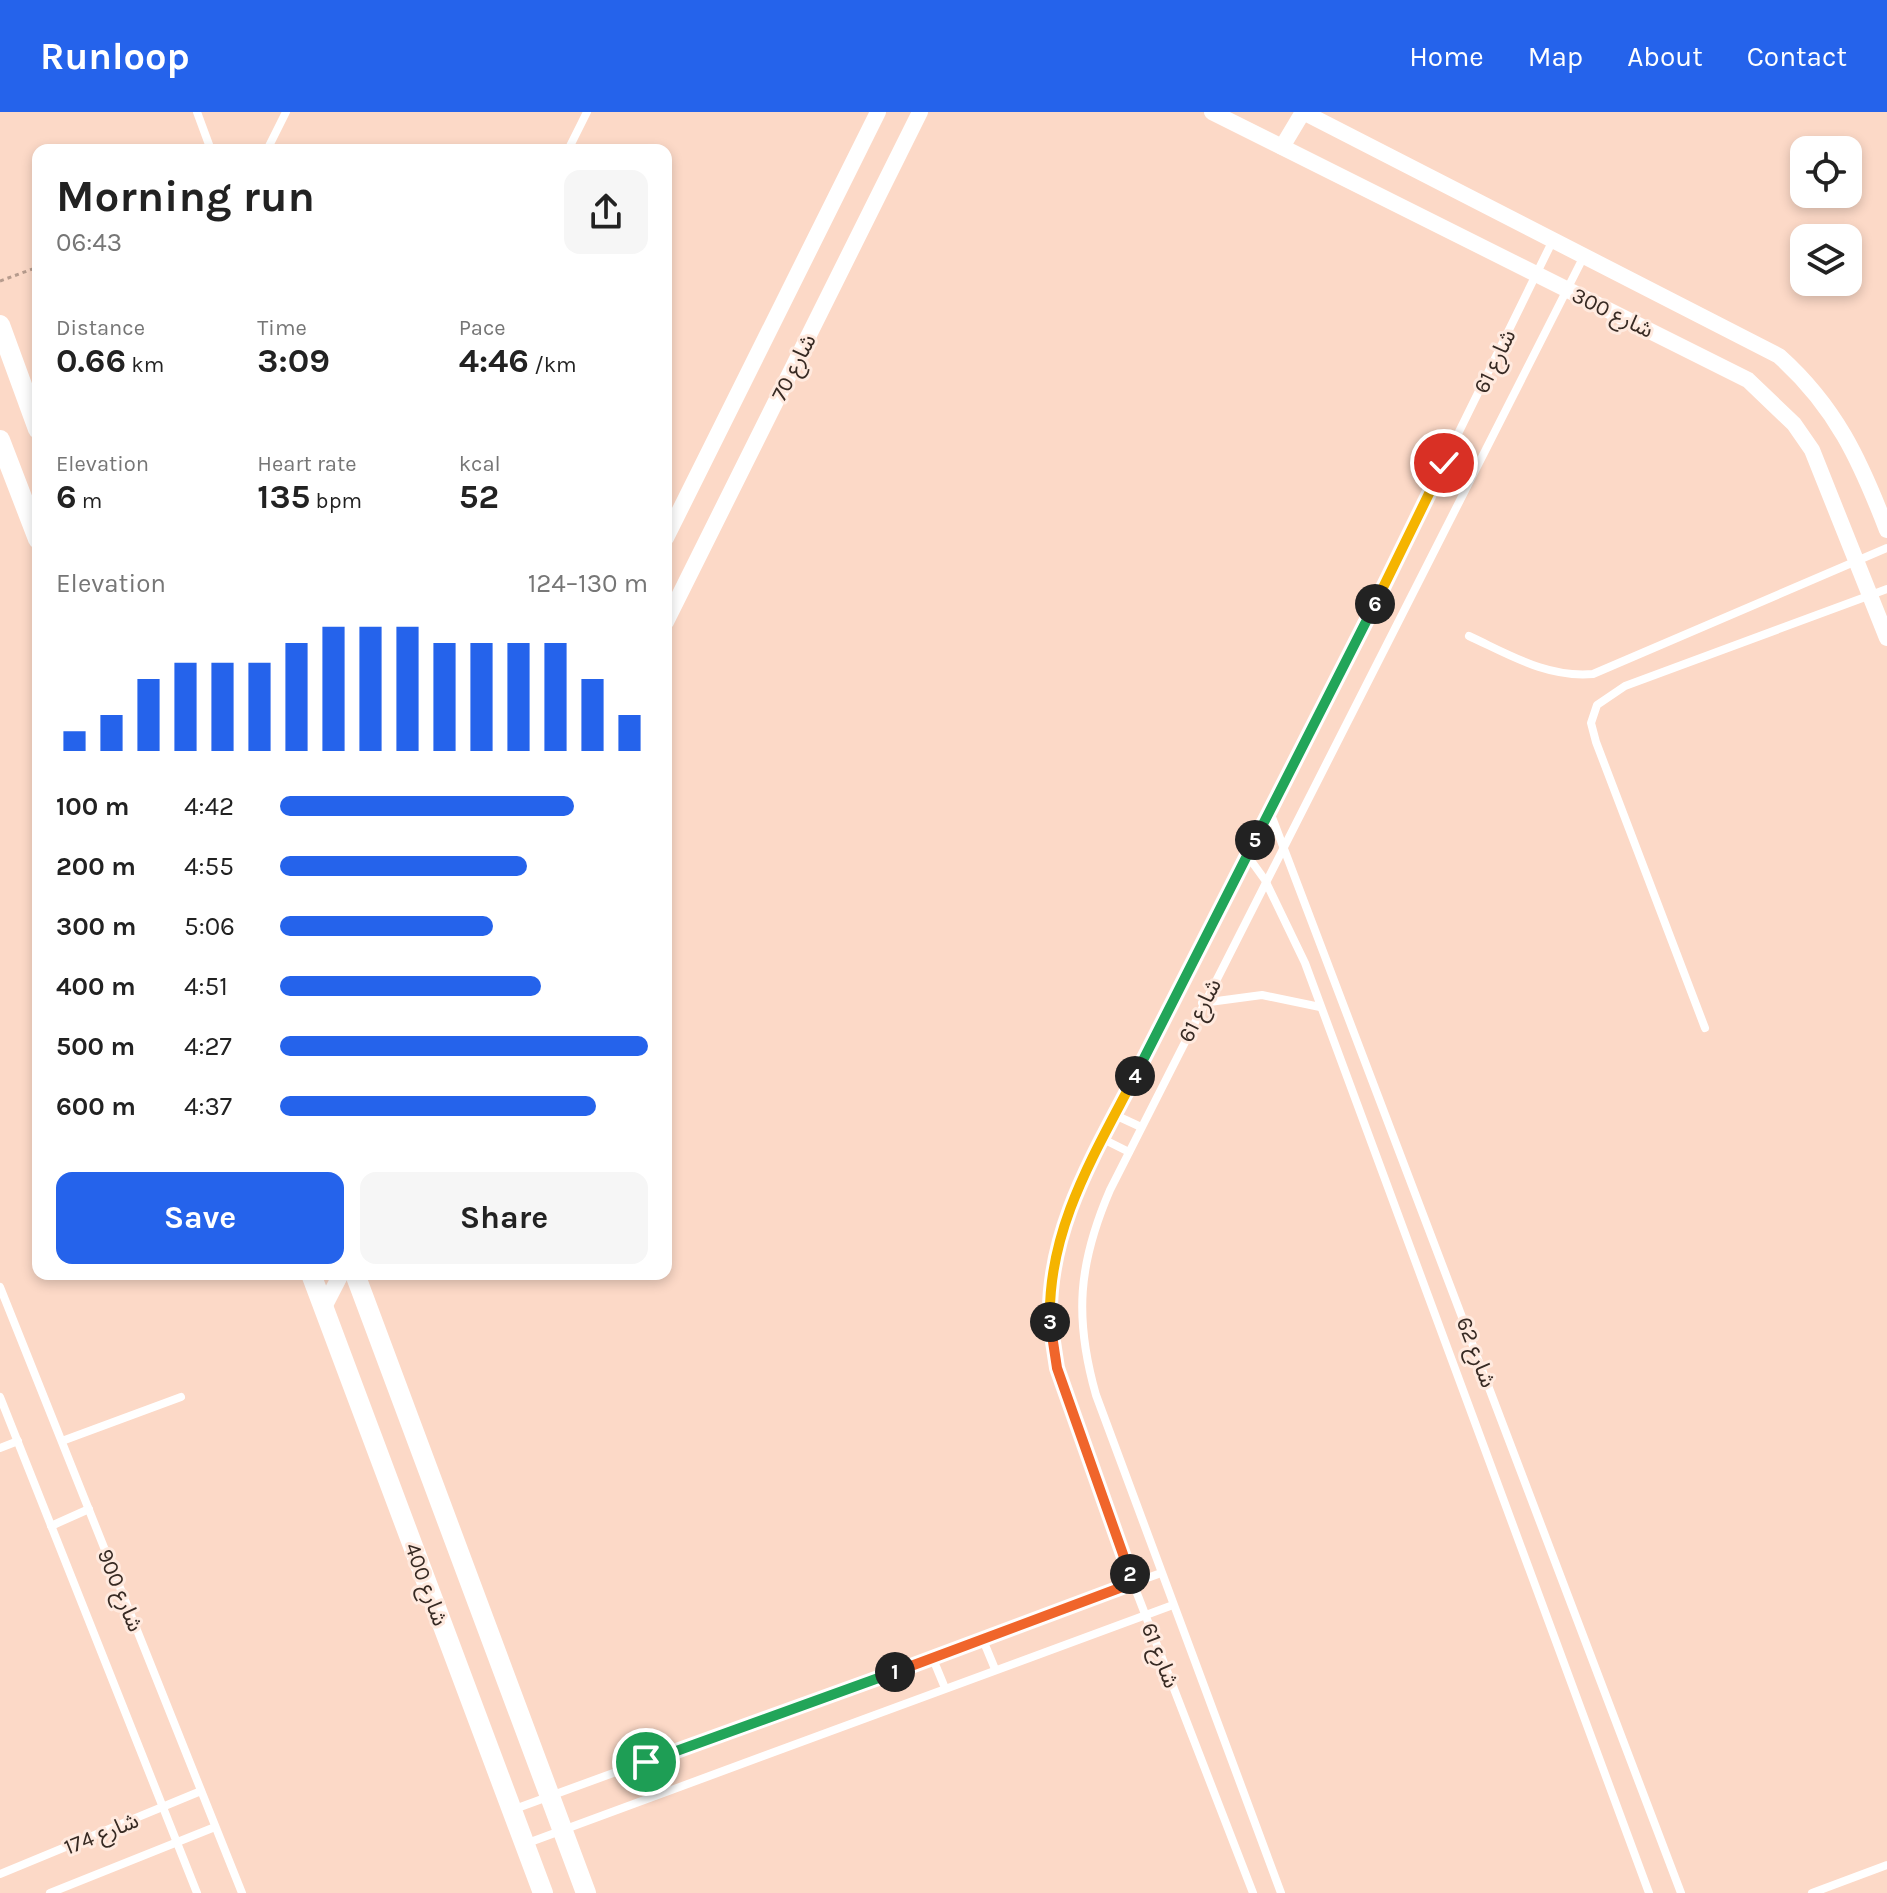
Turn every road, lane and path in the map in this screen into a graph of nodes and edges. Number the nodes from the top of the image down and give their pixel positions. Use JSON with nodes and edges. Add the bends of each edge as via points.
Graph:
{"nodes":[{"id":1,"x":197,"y":112,"type":"edge"},
{"id":2,"x":286,"y":112,"type":"edge"},
{"id":3,"x":587,"y":112,"type":"edge"},
{"id":4,"x":878,"y":112,"type":"edge"},
{"id":5,"x":920,"y":112,"type":"edge"},
{"id":6,"x":1212,"y":112,"type":"edge"},
{"id":7,"x":1303,"y":112,"type":"edge"},
{"id":8,"x":209,"y":144,"type":"edge"},
{"id":9,"x":270,"y":144,"type":"edge"},
{"id":10,"x":571,"y":144,"type":"edge"},
{"id":11,"x":1282,"y":147,"type":"junction"},
{"id":12,"x":1554,"y":239,"type":"junction"},
{"id":13,"x":1584,"y":256,"type":"junction"},
{"id":14,"x":32,"y":269,"type":"edge"},
{"id":15,"x":1536,"y":274,"type":"junction"},
{"id":16,"x":0,"y":281,"type":"edge"},
{"id":17,"x":1566,"y":290,"type":"junction"},
{"id":18,"x":0,"y":325,"type":"edge"},
{"id":19,"x":32,"y":413,"type":"edge"},
{"id":20,"x":0,"y":440,"type":"edge"},
{"id":21,"x":32,"y":523,"type":"edge"},
{"id":22,"x":672,"y":526,"type":"edge"},
{"id":23,"x":1887,"y":530,"type":"edge"},
{"id":24,"x":1887,"y":548,"type":"edge"},
{"id":25,"x":1858,"y":559,"type":"junction"},
{"id":26,"x":1879,"y":592,"type":"edge"},
{"id":27,"x":672,"y":610,"type":"edge"},
{"id":28,"x":1469,"y":636,"type":"dead end"},
{"id":29,"x":1887,"y":638,"type":"edge"},
{"id":30,"x":1270,"y":812,"type":"junction"},
{"id":31,"x":1284,"y":843,"type":"junction"},
{"id":32,"x":1247,"y":855,"type":"junction"},
{"id":33,"x":1265,"y":880,"type":"junction"},
{"id":34,"x":1202,"y":1003,"type":"junction"},
{"id":35,"x":1320,"y":1007,"type":"junction"},
{"id":36,"x":1705,"y":1028,"type":"dead end"},
{"id":37,"x":1115,"y":1115,"type":"junction"},
{"id":38,"x":1141,"y":1127,"type":"junction"},
{"id":39,"x":1103,"y":1139,"type":"junction"},
{"id":40,"x":1129,"y":1152,"type":"junction"},
{"id":41,"x":313,"y":1280,"type":"edge"},
{"id":42,"x":338,"y":1280,"type":"edge"},
{"id":43,"x":357,"y":1280,"type":"edge"},
{"id":44,"x":0,"y":1288,"type":"edge"},
{"id":45,"x":324,"y":1307,"type":"junction"},
{"id":46,"x":0,"y":1397,"type":"edge"},
{"id":47,"x":181,"y":1397,"type":"dead end"},
{"id":48,"x":18,"y":1441,"type":"junction"},
{"id":49,"x":62,"y":1441,"type":"junction"},
{"id":50,"x":0,"y":1448,"type":"edge"},
{"id":51,"x":89,"y":1509,"type":"junction"},
{"id":52,"x":51,"y":1526,"type":"junction"},
{"id":53,"x":1161,"y":1573,"type":"junction"},
{"id":54,"x":1133,"y":1583,"type":"junction"},
{"id":55,"x":1173,"y":1605,"type":"junction"},
{"id":56,"x":1146,"y":1614,"type":"junction"},
{"id":57,"x":983,"y":1640,"type":"junction"},
{"id":58,"x":933,"y":1659,"type":"junction"},
{"id":59,"x":995,"y":1669,"type":"junction"},
{"id":60,"x":945,"y":1688,"type":"junction"},
{"id":61,"x":201,"y":1791,"type":"junction"},
{"id":62,"x":550,"y":1796,"type":"junction"},
{"id":63,"x":163,"y":1807,"type":"junction"},
{"id":64,"x":511,"y":1810,"type":"junction"},
{"id":65,"x":215,"y":1827,"type":"junction"},
{"id":66,"x":562,"y":1830,"type":"junction"},
{"id":67,"x":177,"y":1842,"type":"junction"},
{"id":68,"x":524,"y":1844,"type":"junction"},
{"id":69,"x":1887,"y":1865,"type":"edge"},
{"id":70,"x":0,"y":1874,"type":"edge"},
{"id":71,"x":50,"y":1893,"type":"edge"},
{"id":72,"x":197,"y":1893,"type":"edge"},
{"id":73,"x":242,"y":1893,"type":"edge"},
{"id":74,"x":543,"y":1893,"type":"edge"},
{"id":75,"x":586,"y":1893,"type":"edge"},
{"id":76,"x":1253,"y":1893,"type":"edge"},
{"id":77,"x":1281,"y":1893,"type":"edge"},
{"id":78,"x":1649,"y":1893,"type":"edge"},
{"id":79,"x":1681,"y":1893,"type":"edge"},
{"id":80,"x":1812,"y":1893,"type":"edge"}],
"edges":[{"from":1,"to":8,"type":"lane"},
{"from":2,"to":9,"type":"lane"},
{"from":3,"to":10,"type":"lane"},
{"from":4,"to":22,"type":"street","name":"شارع 70"},
{"from":5,"to":27,"type":"street","name":"شارع 70"},
{"from":6,"to":11,"type":"street","name":"شارع 300"},
{"from":7,"to":11,"type":"street"},
{"from":7,"to":12,"type":"street","name":"شارع 300"},
{"from":11,"to":15,"type":"street","name":"شارع 300"},
{"from":12,"to":13,"type":"street","name":"شارع 300"},
{"from":12,"to":15,"type":"lane","name":"شارع 61"},
{"from":13,"to":17,"type":"lane","name":"شارع 61"},
{"from":13,"to":23,"type":"street","name":"شارع 300","via":[[1779,356],[1808,382],[1852,446]]},
{"from":14,"to":16,"type":"path"},
{"from":15,"to":17,"type":"street","name":"شارع 300"},
{"from":15,"to":30,"type":"lane","name":"شارع 61"},
{"from":17,"to":25,"type":"street","name":"شارع 300","via":[[1720,363],[1772,400],[1812,450]]},
{"from":17,"to":31,"type":"lane","name":"شارع 61"},
{"from":18,"to":19,"type":"street"},
{"from":20,"to":21,"type":"street"},
{"from":24,"to":25,"type":"lane"},
{"from":25,"to":26,"type":"street","name":"شارع 300"},
{"from":25,"to":28,"type":"lane","via":[[1593,674],[1544,671]]},
{"from":26,"to":29,"type":"street","name":"شارع 300"},
{"from":26,"to":36,"type":"lane","via":[[1625,686],[1597,705],[1591,723],[1596,742]]},
{"from":30,"to":31,"type":"lane","name":"شارع 62"},
{"from":30,"to":32,"type":"lane","name":"شارع 61"},
{"from":31,"to":33,"type":"lane","name":"شارع 61"},
{"from":31,"to":79,"type":"lane","name":"شارع 62"},
{"from":32,"to":33,"type":"lane","name":"شارع 62"},
{"from":32,"to":37,"type":"lane","name":"شارع 61"},
{"from":33,"to":34,"type":"lane","name":"شارع 61"},
{"from":33,"to":35,"type":"lane","name":"شارع 62"},
{"from":34,"to":35,"type":"lane","via":[[1262,995]]},
{"from":34,"to":38,"type":"lane","name":"شارع 61"},
{"from":35,"to":78,"type":"lane","name":"شارع 62"},
{"from":37,"to":38,"type":"lane"},
{"from":37,"to":39,"type":"lane","name":"شارع 61"},
{"from":38,"to":40,"type":"lane","name":"شارع 61"},
{"from":39,"to":40,"type":"lane"},
{"from":39,"to":54,"type":"lane","name":"شارع 61","via":[[1064,1220],[1053,1256],[1050,1331],[1065,1392]]},
{"from":40,"to":53,"type":"lane","name":"شارع 61","via":[[1093,1229],[1080,1312],[1084,1354],[1096,1395]]},
{"from":41,"to":45,"type":"street","name":"شارع 400"},
{"from":42,"to":45,"type":"street"},
{"from":43,"to":62,"type":"street","name":"شارع 400"},
{"from":44,"to":49,"type":"lane","name":"شارع 900"},
{"from":45,"to":64,"type":"street","name":"شارع 400"},
{"from":46,"to":48,"type":"lane","name":"شارع 900"},
{"from":47,"to":49,"type":"lane"},
{"from":48,"to":50,"type":"lane"},
{"from":48,"to":52,"type":"lane","name":"شارع 900"},
{"from":49,"to":51,"type":"lane","name":"شارع 900"},
{"from":51,"to":52,"type":"lane"},
{"from":51,"to":61,"type":"lane","name":"شارع 900"},
{"from":52,"to":63,"type":"lane","name":"شارع 900"},
{"from":53,"to":54,"type":"lane"},
{"from":53,"to":55,"type":"lane","name":"شارع 61"},
{"from":54,"to":56,"type":"lane","name":"شارع 61"},
{"from":54,"to":57,"type":"lane"},
{"from":55,"to":56,"type":"lane"},
{"from":55,"to":77,"type":"lane","name":"شارع 61"},
{"from":56,"to":59,"type":"lane"},
{"from":56,"to":76,"type":"lane","name":"شارع 61"},
{"from":57,"to":58,"type":"lane"},
{"from":57,"to":59,"type":"lane"},
{"from":58,"to":60,"type":"lane"},
{"from":58,"to":62,"type":"lane"},
{"from":59,"to":60,"type":"lane"},
{"from":60,"to":66,"type":"lane"},
{"from":61,"to":63,"type":"lane","name":"شارع 174"},
{"from":61,"to":65,"type":"lane","name":"شارع 900"},
{"from":62,"to":64,"type":"lane"},
{"from":62,"to":66,"type":"street","name":"شارع 400"},
{"from":63,"to":67,"type":"lane","name":"شارع 900"},
{"from":63,"to":70,"type":"lane","name":"شارع 174"},
{"from":64,"to":68,"type":"street","name":"شارع 400"},
{"from":65,"to":67,"type":"lane","name":"شارع 174"},
{"from":65,"to":73,"type":"lane","name":"شارع 900"},
{"from":66,"to":68,"type":"lane"},
{"from":66,"to":75,"type":"street","name":"شارع 400"},
{"from":67,"to":71,"type":"lane","name":"شارع 174"},
{"from":67,"to":72,"type":"lane","name":"شارع 900"},
{"from":68,"to":74,"type":"street","name":"شارع 400"},
{"from":69,"to":80,"type":"lane"}]}
